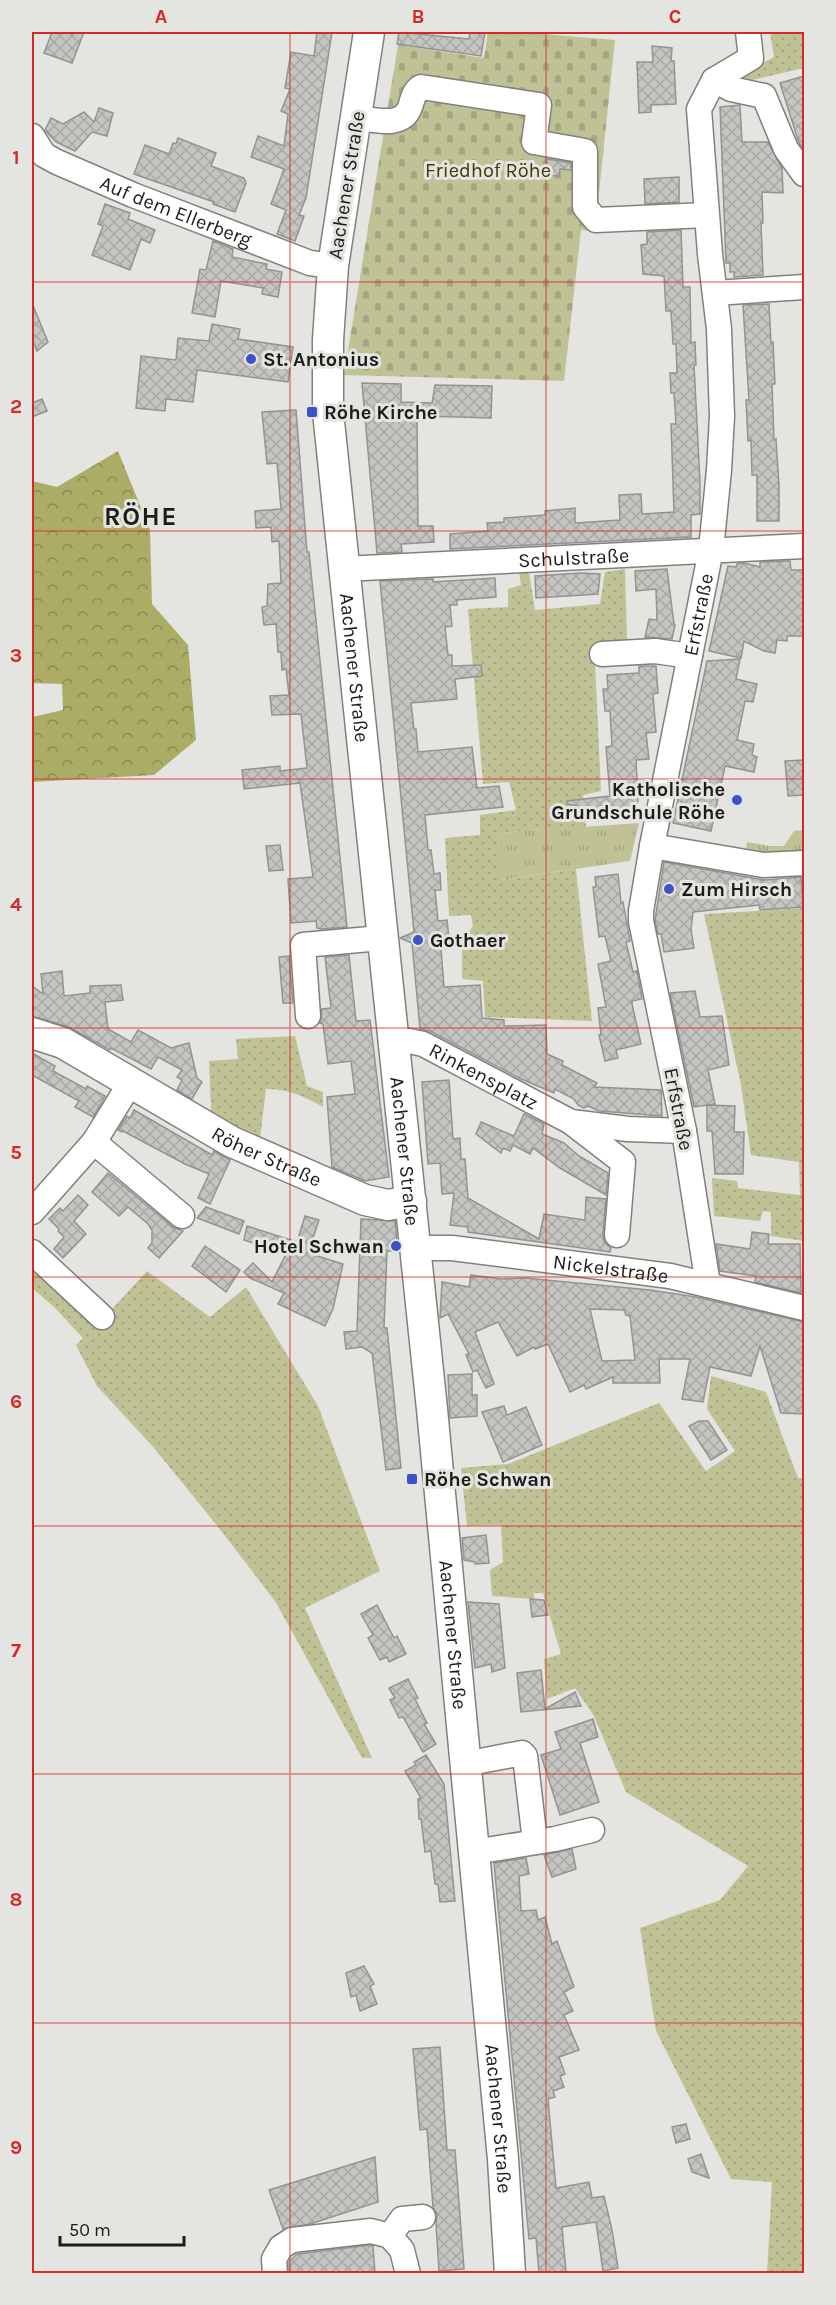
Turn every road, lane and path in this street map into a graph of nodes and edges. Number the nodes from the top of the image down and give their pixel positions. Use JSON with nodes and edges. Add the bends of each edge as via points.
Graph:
{"nodes":[{"id":1,"x":369,"y":32,"type":"edge"},
{"id":2,"x":748,"y":32,"type":"edge"},
{"id":3,"x":714,"y":80,"type":"junction"},
{"id":4,"x":356,"y":118,"type":"junction"},
{"id":5,"x":32,"y":136,"type":"edge"},
{"id":6,"x":804,"y":174,"type":"edge"},
{"id":7,"x":706,"y":215,"type":"junction"},
{"id":8,"x":333,"y":266,"type":"junction"},
{"id":9,"x":804,"y":288,"type":"edge"},
{"id":10,"x":715,"y":293,"type":"junction"},
{"id":11,"x":804,"y":546,"type":"edge"},
{"id":12,"x":711,"y":550,"type":"junction"},
{"id":13,"x":343,"y":569,"type":"junction"},
{"id":14,"x":602,"y":654,"type":"dead end"},
{"id":15,"x":690,"y":656,"type":"junction"},
{"id":16,"x":652,"y":846,"type":"junction"},
{"id":17,"x":804,"y":863,"type":"edge"},
{"id":18,"x":381,"y":938,"type":"junction"},
{"id":19,"x":308,"y":1016,"type":"dead end"},
{"id":20,"x":32,"y":1033,"type":"edge"},
{"id":21,"x":393,"y":1042,"type":"junction"},
{"id":22,"x":131,"y":1082,"type":"junction"},
{"id":23,"x":571,"y":1122,"type":"junction"},
{"id":24,"x":684,"y":1131,"type":"junction"},
{"id":25,"x":94,"y":1142,"type":"junction"},
{"id":26,"x":411,"y":1201,"type":"junction"},
{"id":27,"x":32,"y":1212,"type":"edge"},
{"id":28,"x":182,"y":1216,"type":"dead end"},
{"id":29,"x":617,"y":1235,"type":"dead end"},
{"id":30,"x":416,"y":1248,"type":"junction"},
{"id":31,"x":32,"y":1252,"type":"edge"},
{"id":32,"x":708,"y":1284,"type":"junction"},
{"id":33,"x":804,"y":1308,"type":"edge"},
{"id":34,"x":102,"y":1317,"type":"dead end"},
{"id":35,"x":465,"y":1764,"type":"junction"},
{"id":36,"x":592,"y":1830,"type":"dead end"},
{"id":37,"x":535,"y":1842,"type":"junction"},
{"id":38,"x":474,"y":1852,"type":"junction"},
{"id":39,"x":423,"y":2217,"type":"dead end"},
{"id":40,"x":390,"y":2236,"type":"junction"},
{"id":41,"x":275,"y":2274,"type":"edge"},
{"id":42,"x":408,"y":2274,"type":"edge"},
{"id":43,"x":510,"y":2274,"type":"edge"}],
"edges":[{"from":1,"to":4,"type":"main road","name":"Aachener Straße"},
{"from":2,"to":3,"type":"street","via":[[751,58]]},
{"from":3,"to":6,"type":"street","via":[[731,89],[764,96],[786,149]]},
{"from":3,"to":7,"type":"street","name":"Erfstraße","via":[[699,109]]},
{"from":4,"to":7,"type":"street","via":[[404,118],[415,91],[421,87],[539,105],[534,142],[585,152],[585,207],[596,220]]},
{"from":4,"to":8,"type":"main road","name":"Aachener Straße"},
{"from":5,"to":8,"type":"street","name":"Auf dem Ellerberg","via":[[44,155],[133,195],[310,263]]},
{"from":7,"to":10,"type":"street","name":"Erfstraße"},
{"from":8,"to":13,"type":"main road","name":"Aachener Straße","via":[[328,412]]},
{"from":9,"to":10,"type":"street"},
{"from":10,"to":12,"type":"street","name":"Erfstraße","via":[[722,416]]},
{"from":11,"to":12,"type":"street","name":"Schulstraße"},
{"from":12,"to":13,"type":"street","name":"Schulstraße"},
{"from":12,"to":15,"type":"street","name":"Erfstraße"},
{"from":13,"to":18,"type":"main road","name":"Aachener Straße"},
{"from":14,"to":15,"type":"street","via":[[654,651]]},
{"from":15,"to":16,"type":"street","name":"Erfstraße"},
{"from":16,"to":17,"type":"street","via":[[763,865]]},
{"from":16,"to":24,"type":"street","name":"Erfstraße","via":[[641,921]]},
{"from":18,"to":19,"type":"street","via":[[303,945]]},
{"from":18,"to":21,"type":"main road","name":"Aachener Straße"},
{"from":20,"to":22,"type":"main road","name":"Röher Straße","via":[[63,1043]]},
{"from":21,"to":23,"type":"street","name":"Rinkensplatz","via":[[423,1044]]},
{"from":21,"to":26,"type":"main road","name":"Aachener Straße"},
{"from":22,"to":25,"type":"street"},
{"from":22,"to":26,"type":"main road","name":"Röher Straße","via":[[232,1142],[365,1200],[388,1205]]},
{"from":23,"to":24,"type":"street","name":"Rinkensplatz"},
{"from":23,"to":29,"type":"street","name":"Rinkensplatz","via":[[623,1162]]},
{"from":24,"to":32,"type":"street","name":"Erfstraße"},
{"from":25,"to":27,"type":"street"},
{"from":25,"to":28,"type":"street"},
{"from":26,"to":30,"type":"main road","name":"Aachener Straße"},
{"from":30,"to":32,"type":"street","name":"Nickelstraße","via":[[452,1248]]},
{"from":30,"to":35,"type":"main road","name":"Aachener Straße"},
{"from":31,"to":34,"type":"street"},
{"from":32,"to":33,"type":"street","name":"Nickelstraße"},
{"from":35,"to":37,"type":"street","via":[[522,1753],[525,1756]]},
{"from":35,"to":38,"type":"main road","name":"Aachener Straße"},
{"from":36,"to":37,"type":"street"},
{"from":37,"to":38,"type":"street"},
{"from":38,"to":43,"type":"main road","name":"Aachener Straße"},
{"from":39,"to":40,"type":"street","via":[[402,2219]]},
{"from":40,"to":41,"type":"street","via":[[371,2231],[292,2240],[280,2247],[274,2259]]},
{"from":40,"to":42,"type":"street","via":[[402,2250]]}]}
